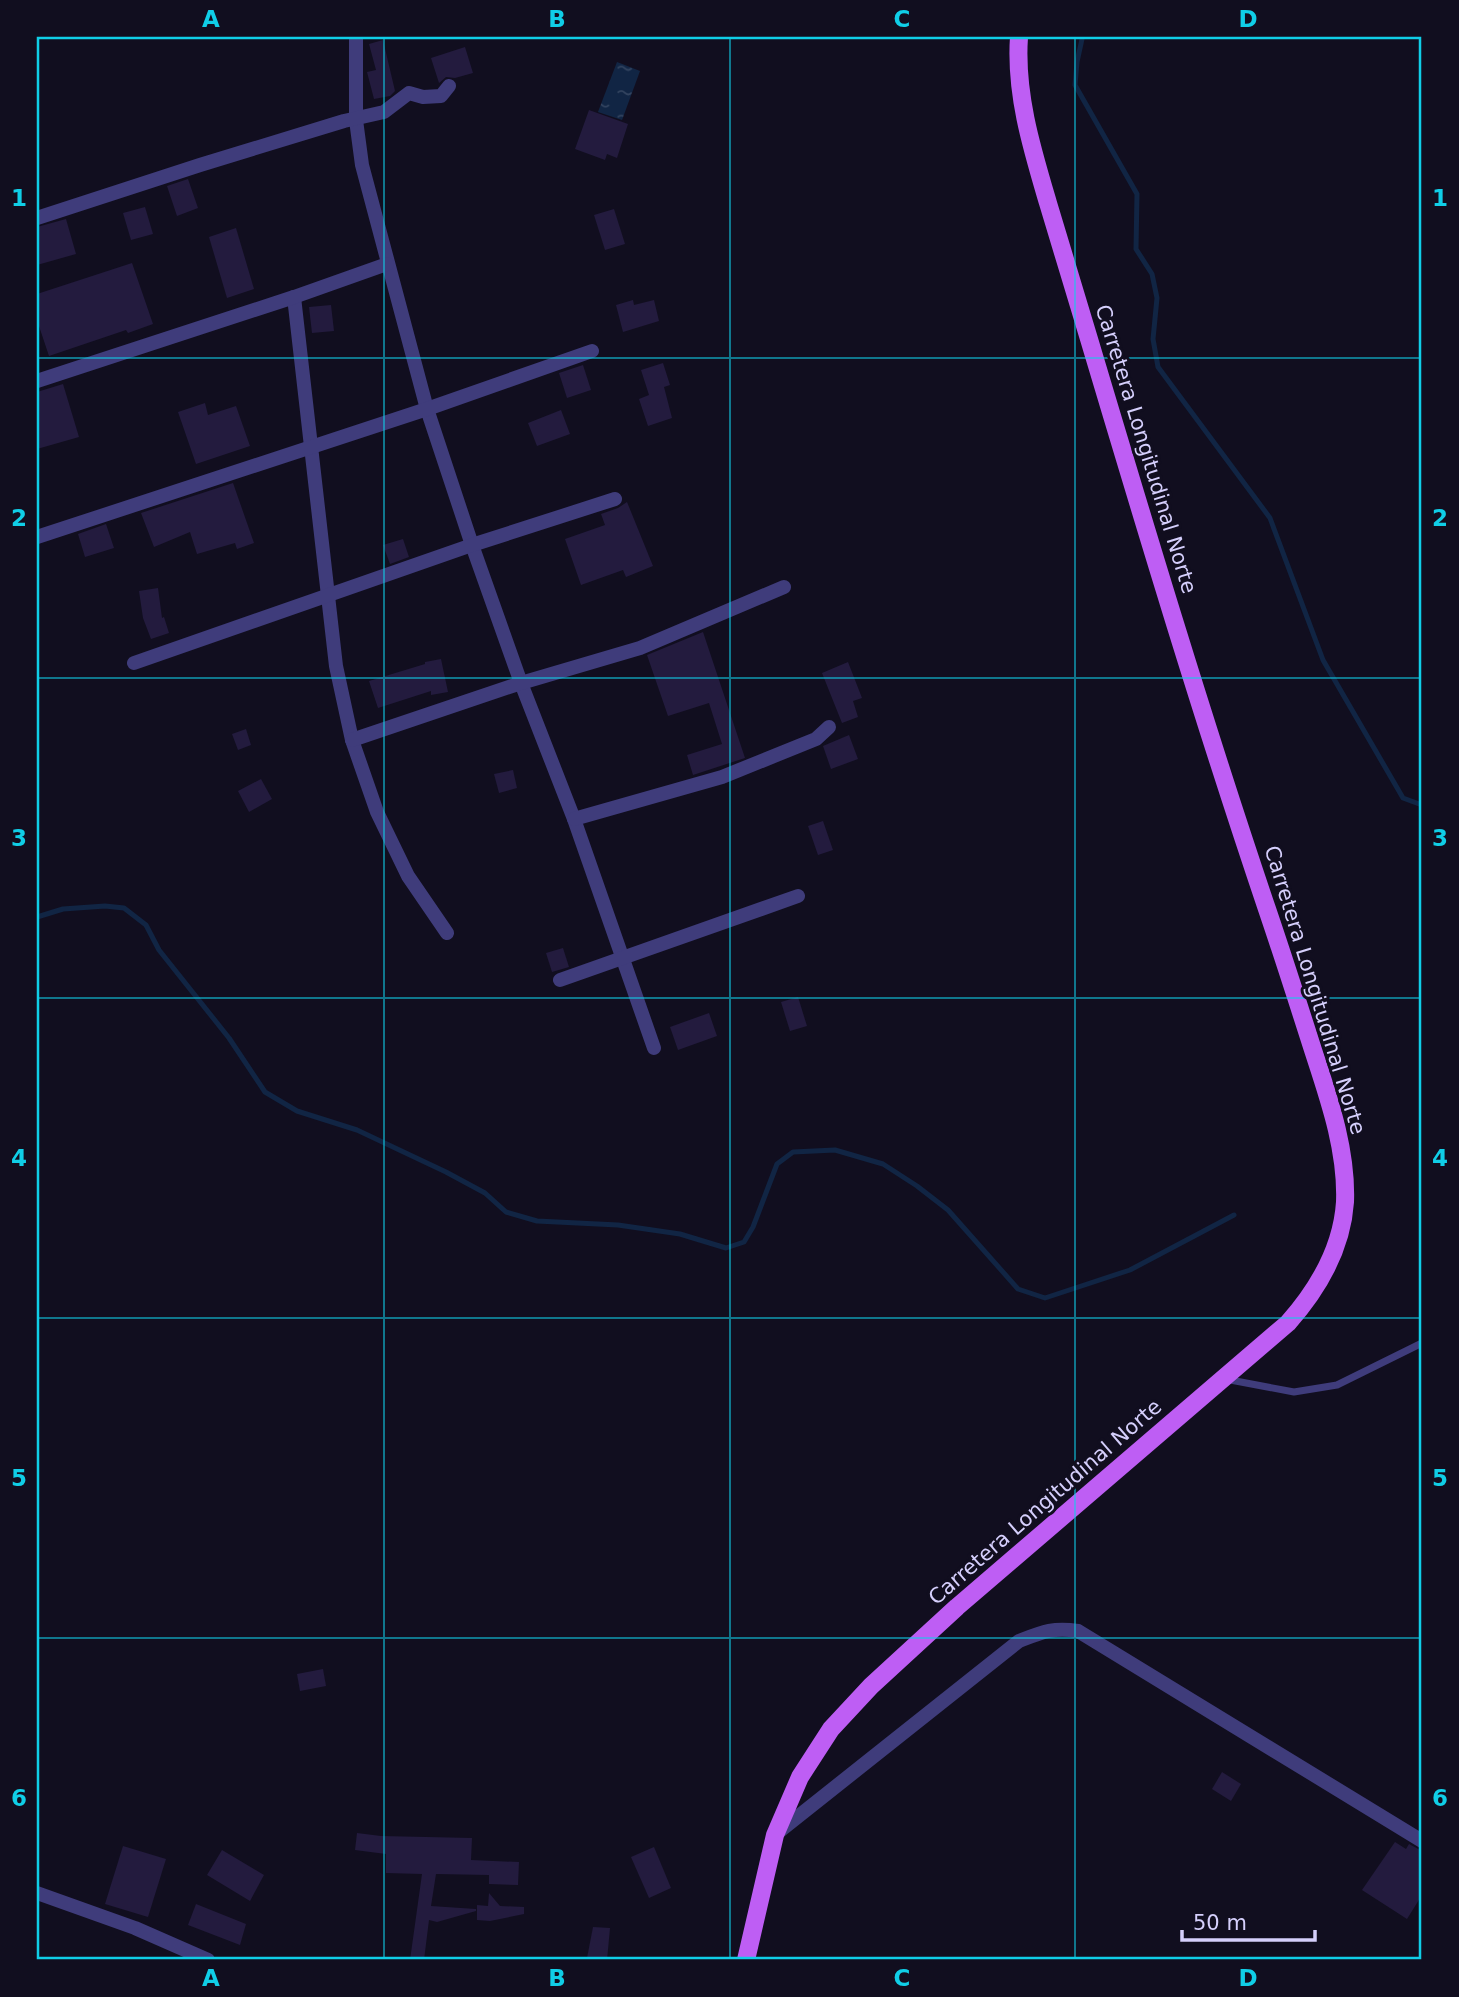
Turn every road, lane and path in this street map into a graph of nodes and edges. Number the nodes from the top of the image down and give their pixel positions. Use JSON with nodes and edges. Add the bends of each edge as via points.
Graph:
{"nodes":[{"id":1,"x":356,"y":37,"type":"edge"},
{"id":2,"x":1019,"y":37,"type":"edge"},
{"id":3,"x":449,"y":86,"type":"dead end"},
{"id":4,"x":356,"y":120,"type":"junction"},
{"id":5,"x":37,"y":218,"type":"edge"},
{"id":6,"x":387,"y":264,"type":"junction"},
{"id":7,"x":293,"y":297,"type":"junction"},
{"id":8,"x":592,"y":351,"type":"dead end"},
{"id":9,"x":37,"y":381,"type":"edge"},
{"id":10,"x":427,"y":409,"type":"junction"},
{"id":11,"x":310,"y":446,"type":"junction"},
{"id":12,"x":615,"y":499,"type":"dead end"},
{"id":13,"x":37,"y":537,"type":"edge"},
{"id":14,"x":472,"y":545,"type":"junction"},
{"id":15,"x":784,"y":587,"type":"dead end"},
{"id":16,"x":327,"y":595,"type":"junction"},
{"id":17,"x":134,"y":663,"type":"dead end"},
{"id":18,"x":521,"y":683,"type":"junction"},
{"id":19,"x":829,"y":727,"type":"dead end"},
{"id":20,"x":352,"y":740,"type":"junction"},
{"id":21,"x":574,"y":819,"type":"junction"},
{"id":22,"x":798,"y":896,"type":"dead end"},
{"id":23,"x":447,"y":933,"type":"dead end"},
{"id":24,"x":622,"y":956,"type":"junction"},
{"id":25,"x":560,"y":980,"type":"dead end"},
{"id":26,"x":654,"y":1048,"type":"dead end"},
{"id":27,"x":1422,"y":1342,"type":"edge"},
{"id":28,"x":1224,"y":1379,"type":"junction"},
{"id":29,"x":775,"y":1835,"type":"junction"},
{"id":30,"x":1422,"y":1841,"type":"edge"},
{"id":31,"x":37,"y":1893,"type":"edge"},
{"id":32,"x":208,"y":1960,"type":"edge"},
{"id":33,"x":746,"y":1960,"type":"edge"}],
"edges":[{"from":1,"to":4,"type":"street"},
{"from":2,"to":28,"type":"main road","name":"Carretera Longitudinal Norte","via":[[1022,99],[1041,178],[1164,591],[1311,1041],[1341,1151],[1345,1205],[1325,1272],[1288,1323]]},
{"from":3,"to":4,"type":"street","via":[[441,96],[409,93],[384,112]]},
{"from":4,"to":5,"type":"street"},
{"from":4,"to":6,"type":"street","via":[[362,166]]},
{"from":6,"to":7,"type":"street"},
{"from":6,"to":10,"type":"street"},
{"from":7,"to":9,"type":"street"},
{"from":7,"to":11,"type":"street"},
{"from":8,"to":10,"type":"street"},
{"from":10,"to":11,"type":"street"},
{"from":10,"to":14,"type":"street"},
{"from":11,"to":13,"type":"street"},
{"from":11,"to":16,"type":"street"},
{"from":12,"to":14,"type":"street"},
{"from":14,"to":16,"type":"street"},
{"from":14,"to":18,"type":"street"},
{"from":15,"to":18,"type":"street","via":[[640,648]]},
{"from":16,"to":17,"type":"street"},
{"from":16,"to":20,"type":"street"},
{"from":18,"to":20,"type":"street"},
{"from":18,"to":21,"type":"street"},
{"from":19,"to":21,"type":"street","via":[[816,740],[722,777]]},
{"from":20,"to":23,"type":"street","via":[[377,812],[408,876]]},
{"from":21,"to":24,"type":"street"},
{"from":22,"to":24,"type":"street"},
{"from":24,"to":25,"type":"street"},
{"from":24,"to":26,"type":"street"},
{"from":27,"to":28,"type":"lane","via":[[1337,1385],[1294,1392]]},
{"from":28,"to":29,"type":"main road","name":"Carretera Longitudinal Norte","via":[[1027,1545],[871,1686],[816,1751]]},
{"from":29,"to":30,"type":"street","via":[[1019,1641],[1060,1628],[1078,1631]]},
{"from":29,"to":33,"type":"main road","name":"Carretera Longitudinal Norte"},
{"from":31,"to":32,"type":"street"}]}
